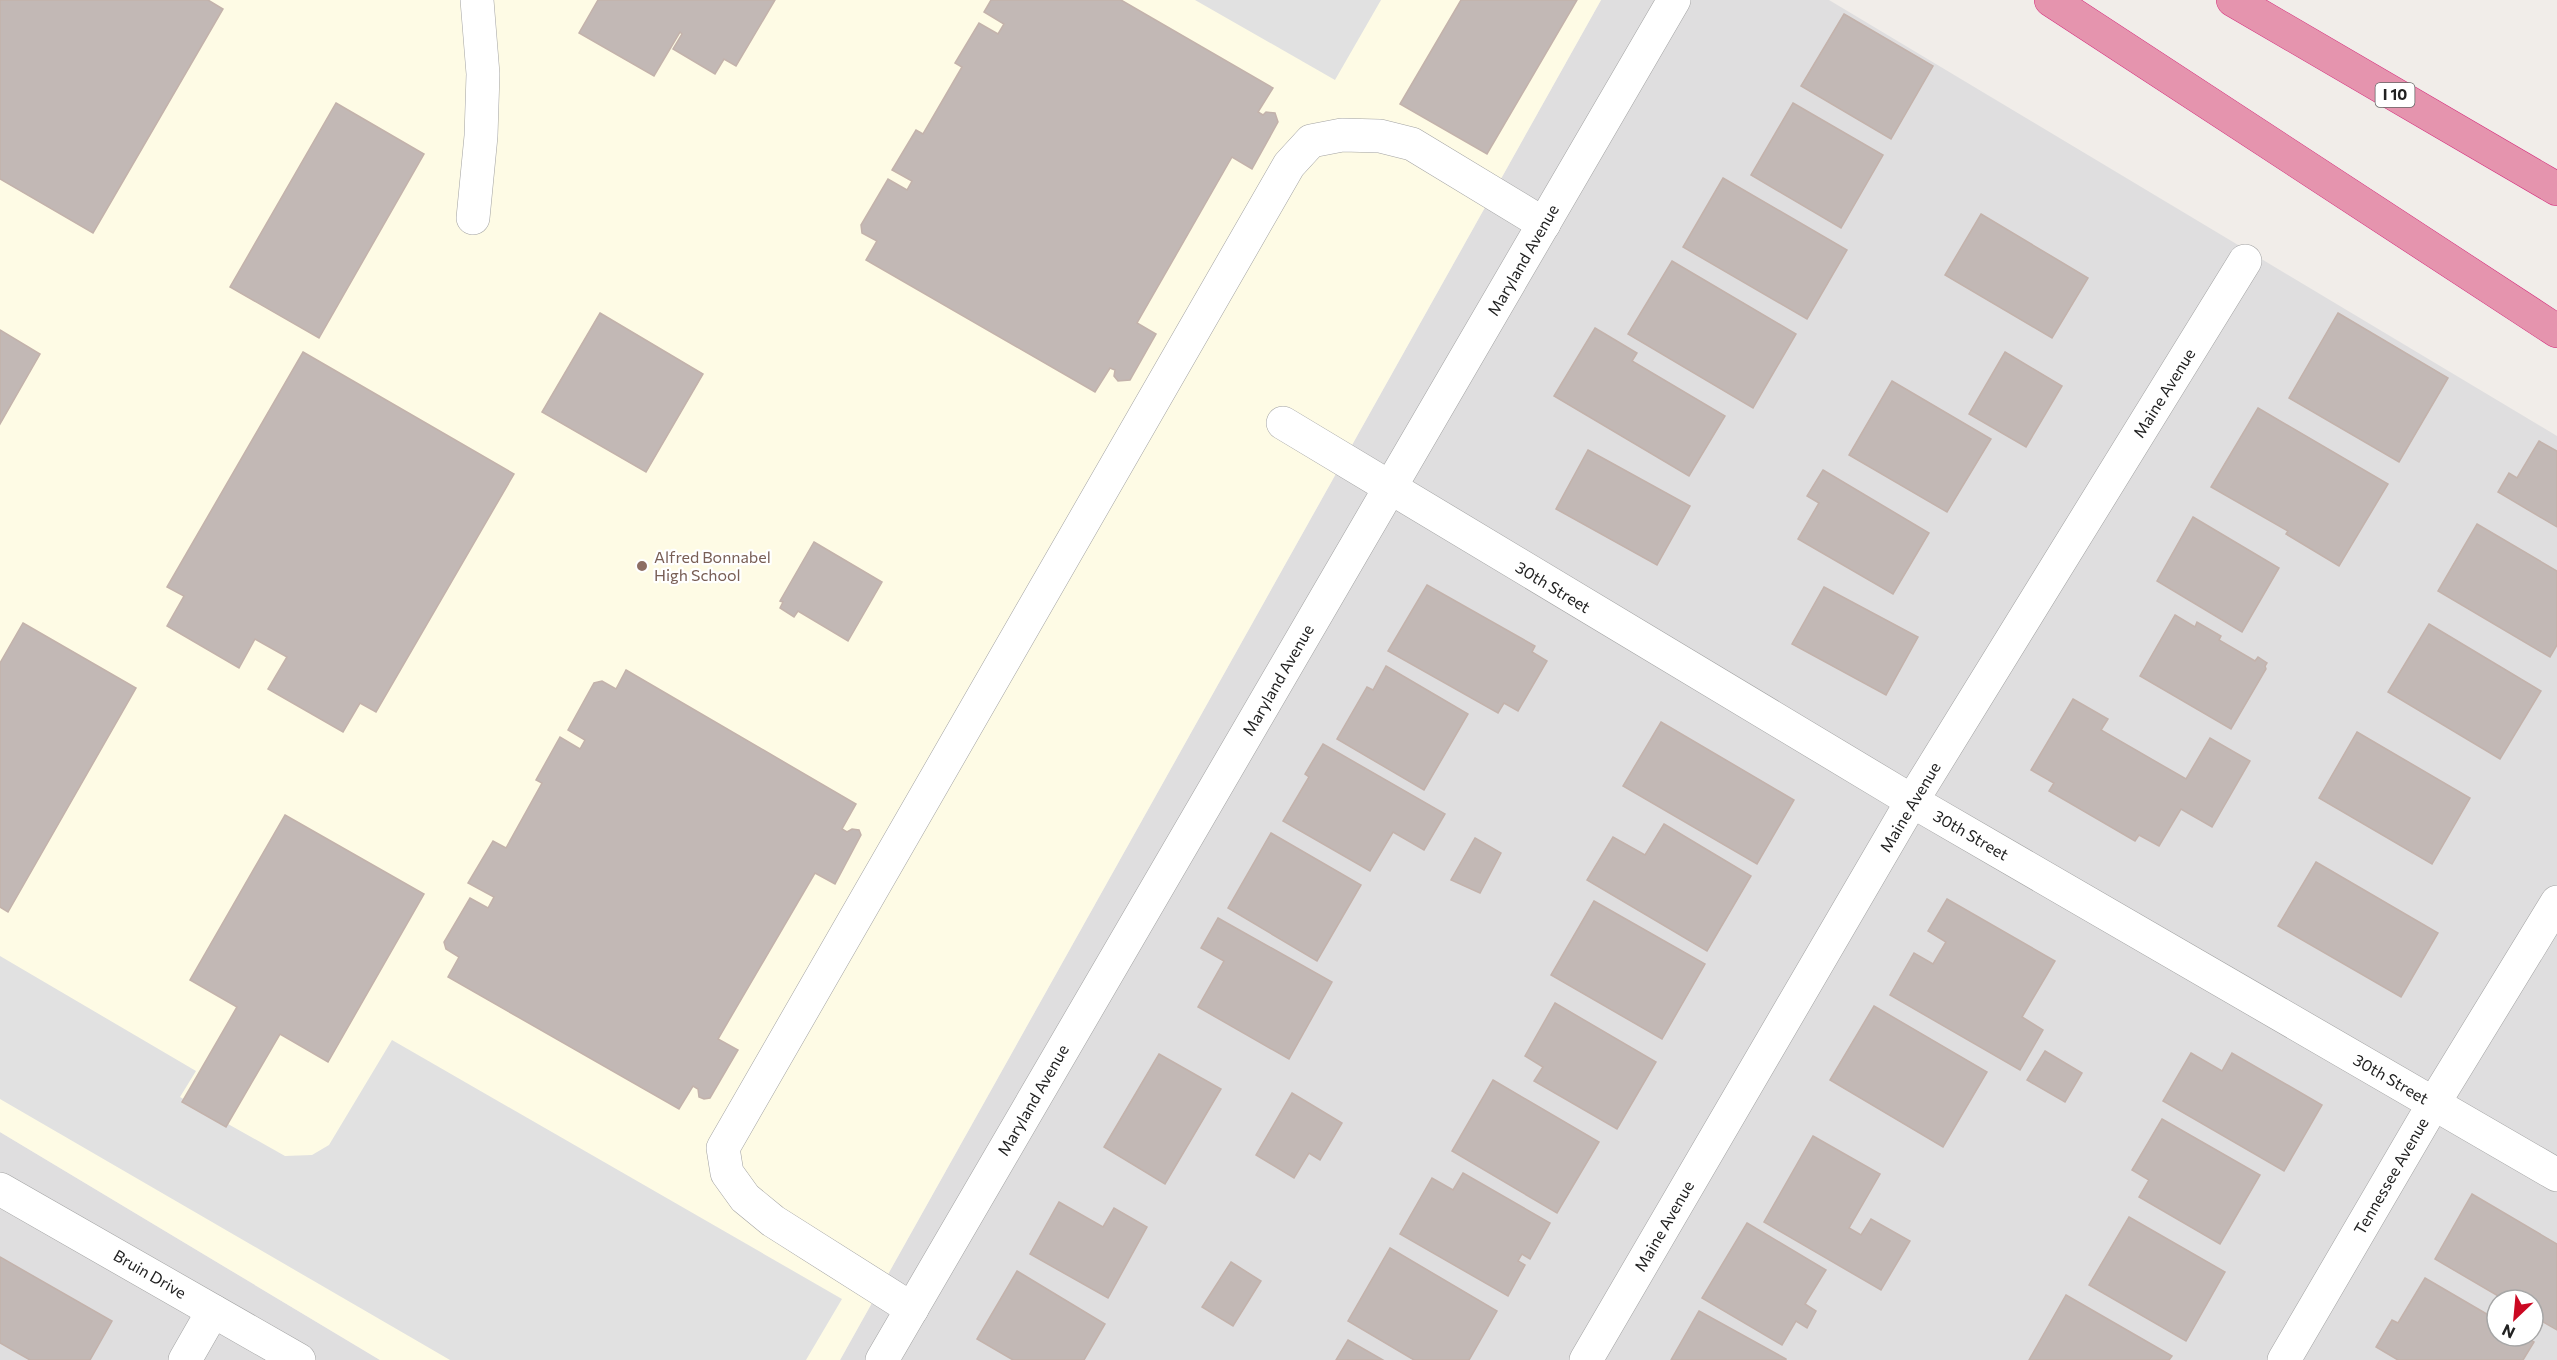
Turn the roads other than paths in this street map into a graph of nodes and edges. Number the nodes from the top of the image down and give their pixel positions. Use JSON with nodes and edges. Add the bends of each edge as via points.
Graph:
{"nodes":[{"id":1,"x":477,"y":0,"type":"edge"},
{"id":2,"x":1674,"y":0,"type":"edge"},
{"id":3,"x":2051,"y":0,"type":"edge"},
{"id":4,"x":2233,"y":0,"type":"edge"},
{"id":5,"x":2557,"y":189,"type":"edge"},
{"id":6,"x":473,"y":218,"type":"dead end"},
{"id":7,"x":1544,"y":224,"type":"junction"},
{"id":8,"x":2245,"y":261,"type":"dead end"},
{"id":9,"x":2557,"y":331,"type":"edge"},
{"id":10,"x":1283,"y":423,"type":"dead end"},
{"id":11,"x":1389,"y":489,"type":"junction"},
{"id":12,"x":1912,"y":801,"type":"junction"},
{"id":13,"x":2557,"y":902,"type":"edge"},
{"id":14,"x":2434,"y":1103,"type":"junction"},
{"id":15,"x":2557,"y":1175,"type":"edge"},
{"id":16,"x":0,"y":1189,"type":"edge"},
{"id":17,"x":912,"y":1309,"type":"junction"},
{"id":18,"x":213,"y":1311,"type":"junction"},
{"id":19,"x":185,"y":1360,"type":"edge"},
{"id":20,"x":299,"y":1360,"type":"edge"},
{"id":21,"x":882,"y":1360,"type":"edge"},
{"id":22,"x":1586,"y":1360,"type":"edge"},
{"id":23,"x":2284,"y":1360,"type":"edge"}],
"edges":[{"from":1,"to":6,"type":"street","via":[[483,74]]},
{"from":2,"to":7,"type":"street","name":"Maryland Avenue"},
{"from":3,"to":9,"type":"highway"},
{"from":4,"to":5,"type":"highway","number":"I 10"},
{"from":7,"to":11,"type":"street","name":"Maryland Avenue"},
{"from":7,"to":17,"type":"street","via":[[1412,144],[1391,139],[1342,135],[1311,141],[1289,165],[723,1148],[727,1173],[745,1198],[772,1221]]},
{"from":8,"to":12,"type":"street","name":"Maine Avenue"},
{"from":10,"to":11,"type":"street","name":"30th Street"},
{"from":11,"to":12,"type":"street","name":"30th Street"},
{"from":11,"to":17,"type":"street","name":"Maryland Avenue"},
{"from":12,"to":14,"type":"street","name":"30th Street"},
{"from":12,"to":22,"type":"street","name":"Maine Avenue"},
{"from":13,"to":14,"type":"street","name":"Tennessee Avenue"},
{"from":14,"to":15,"type":"street","name":"30th Street"},
{"from":14,"to":23,"type":"street","name":"Tennessee Avenue"},
{"from":16,"to":18,"type":"street","name":"Bruin Drive"},
{"from":17,"to":21,"type":"street","name":"Maryland Avenue"},
{"from":18,"to":19,"type":"street"},
{"from":18,"to":20,"type":"street","name":"Bruin Drive"}]}
